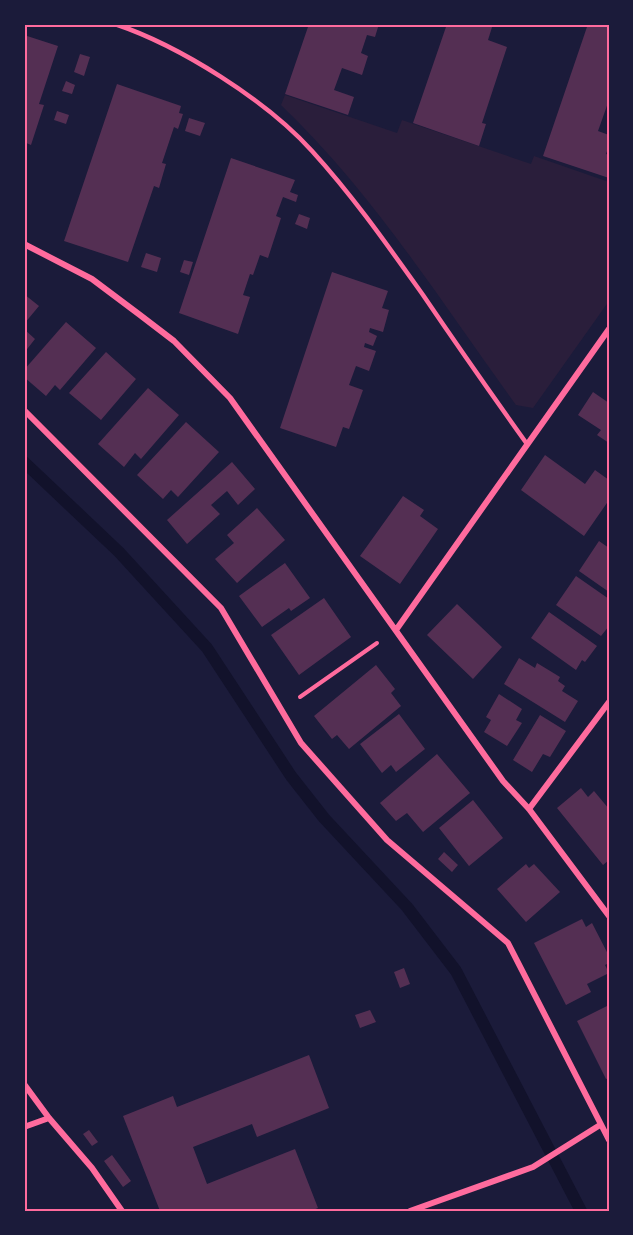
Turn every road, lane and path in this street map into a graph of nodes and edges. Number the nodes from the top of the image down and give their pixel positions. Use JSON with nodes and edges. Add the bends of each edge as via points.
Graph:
{"nodes":[{"id":1,"x":115,"y":24,"type":"edge"},
{"id":2,"x":24,"y":244,"type":"edge"},
{"id":3,"x":609,"y":329,"type":"edge"},
{"id":4,"x":24,"y":410,"type":"edge"},
{"id":5,"x":527,"y":444,"type":"junction"},
{"id":6,"x":396,"y":630,"type":"junction"},
{"id":7,"x":609,"y":702,"type":"edge"},
{"id":8,"x":282,"y":710,"type":"junction"},
{"id":9,"x":529,"y":809,"type":"junction"},
{"id":10,"x":609,"y":916,"type":"edge"},
{"id":11,"x":24,"y":1084,"type":"edge"},
{"id":12,"x":49,"y":1118,"type":"junction"},
{"id":13,"x":600,"y":1125,"type":"junction"},
{"id":14,"x":24,"y":1127,"type":"edge"},
{"id":15,"x":609,"y":1140,"type":"edge"},
{"id":16,"x":122,"y":1211,"type":"edge"},
{"id":17,"x":410,"y":1211,"type":"edge"}],
"edges":[{"from":1,"to":5,"type":"lane","via":[[176,50],[231,85],[277,118],[312,150],[378,232]]},
{"from":2,"to":6,"type":"street","via":[[92,279],[174,341],[230,398]]},
{"from":3,"to":5,"type":"street"},
{"from":4,"to":8,"type":"street","via":[[221,608]]},
{"from":5,"to":6,"type":"street"},
{"from":6,"to":8,"type":"path"},
{"from":6,"to":9,"type":"street","via":[[503,781]]},
{"from":7,"to":9,"type":"street"},
{"from":8,"to":13,"type":"street","via":[[302,743],[387,840],[508,943]]},
{"from":9,"to":10,"type":"street"},
{"from":11,"to":12,"type":"street"},
{"from":12,"to":14,"type":"street"},
{"from":12,"to":16,"type":"street"},
{"from":13,"to":15,"type":"street"},
{"from":13,"to":17,"type":"street","via":[[534,1167]]}]}
